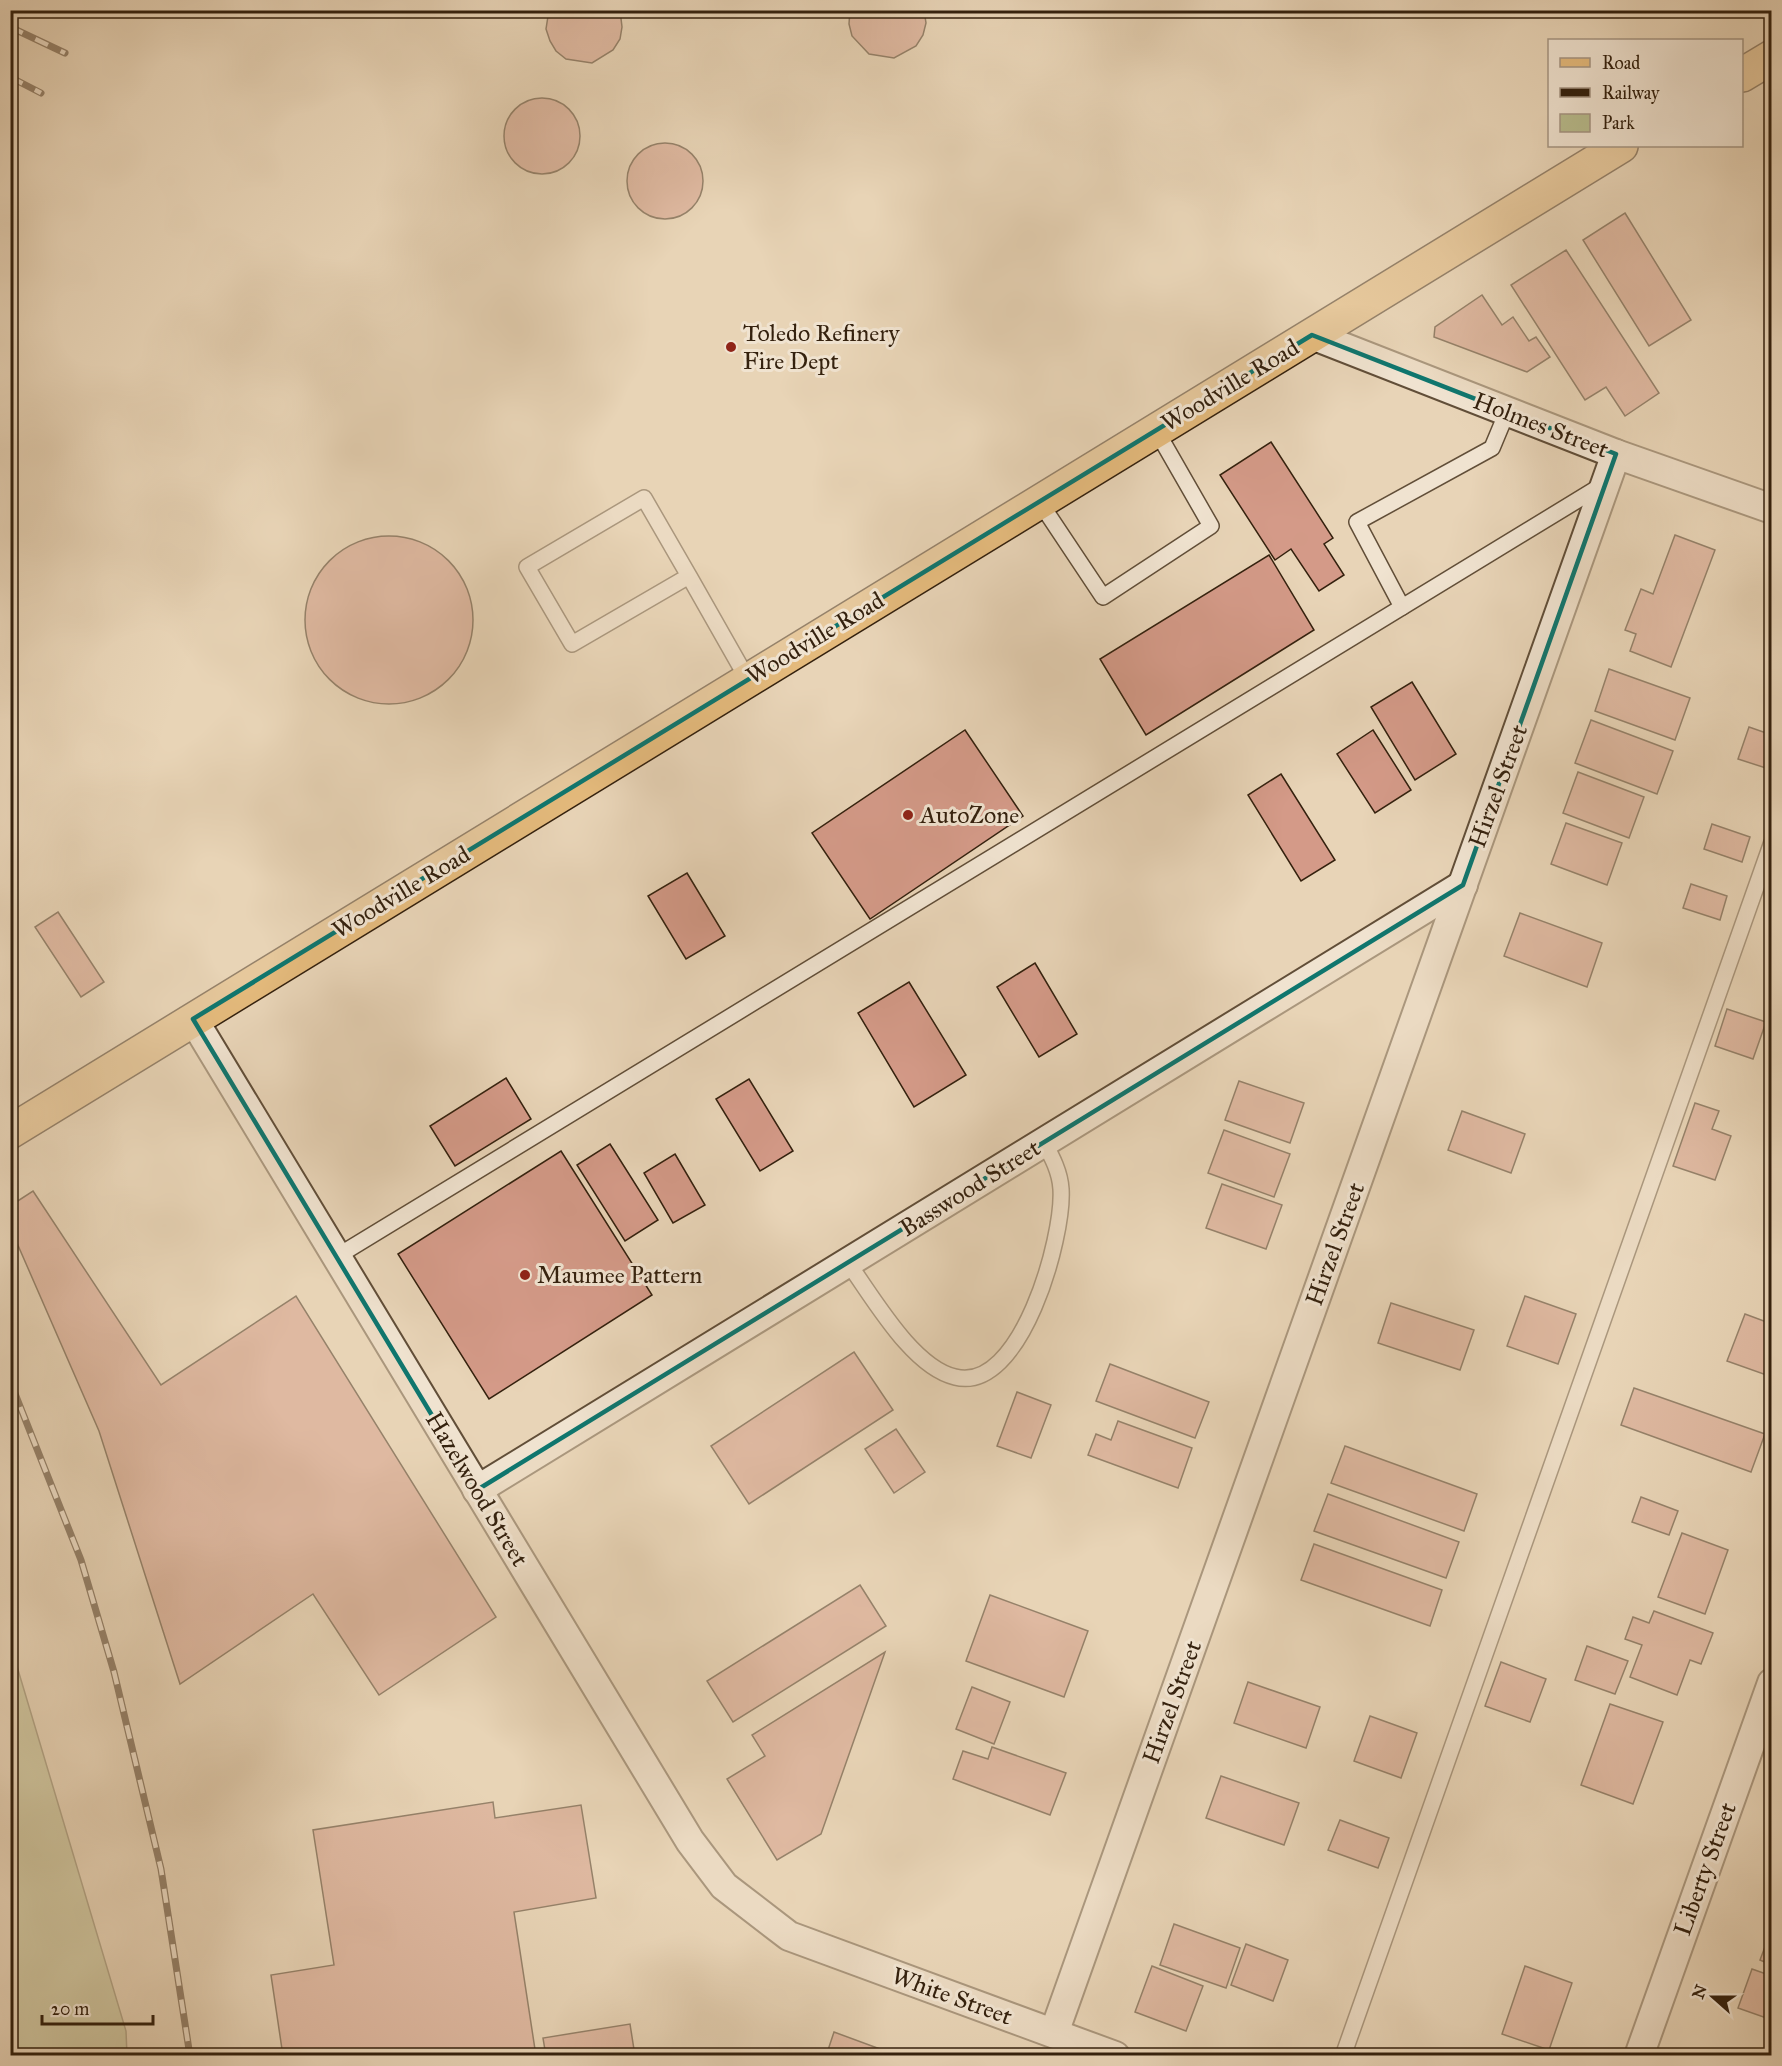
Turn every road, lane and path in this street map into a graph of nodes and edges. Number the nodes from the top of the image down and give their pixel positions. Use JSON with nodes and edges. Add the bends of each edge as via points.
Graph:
{"nodes":[{"id":1,"x":1772,"y":57,"type":"edge"},
{"id":2,"x":1743,"y":74,"type":"edge"},
{"id":3,"x":1619,"y":147,"type":"edge"},
{"id":4,"x":1312,"y":335,"type":"junction"},
{"id":5,"x":1508,"y":412,"type":"junction"},
{"id":6,"x":1156,"y":430,"type":"junction"},
{"id":7,"x":1616,"y":454,"type":"junction"},
{"id":8,"x":1606,"y":483,"type":"junction"},
{"id":9,"x":1039,"y":501,"type":"junction"},
{"id":10,"x":1772,"y":509,"type":"edge"},
{"id":11,"x":689,"y":576,"type":"junction"},
{"id":12,"x":1402,"y":607,"type":"junction"},
{"id":13,"x":748,"y":680,"type":"junction"},
{"id":14,"x":1772,"y":842,"type":"edge"},
{"id":15,"x":1463,"y":885,"type":"junction"},
{"id":16,"x":193,"y":1019,"type":"junction"},
{"id":17,"x":10,"y":1132,"type":"edge"},
{"id":18,"x":1044,"y":1142,"type":"junction"},
{"id":19,"x":336,"y":1257,"type":"junction"},
{"id":20,"x":848,"y":1263,"type":"junction"},
{"id":21,"x":477,"y":1490,"type":"junction"},
{"id":22,"x":1772,"y":1683,"type":"edge"},
{"id":23,"x":789,"y":1936,"type":"joint"},
{"id":24,"x":1064,"y":2043,"type":"edge"},
{"id":25,"x":1115,"y":2055,"type":"edge"},
{"id":26,"x":1343,"y":2055,"type":"edge"},
{"id":27,"x":1639,"y":2055,"type":"edge"}],
"edges":[{"from":1,"to":2,"type":"main road"},
{"from":3,"to":4,"type":"main road","name":"Woodville Road"},
{"from":4,"to":5,"type":"street","name":"Holmes Street"},
{"from":4,"to":6,"type":"main road","name":"Woodville Road"},
{"from":5,"to":7,"type":"street","name":"Holmes Street"},
{"from":5,"to":12,"type":"lane","via":[[1492,448],[1357,522]]},
{"from":6,"to":9,"type":"main road","name":"Woodville Road"},
{"from":6,"to":9,"type":"lane","via":[[1211,526],[1103,597]]},
{"from":7,"to":8,"type":"street","name":"Hirzel Street"},
{"from":7,"to":10,"type":"street","name":"Holmes Street"},
{"from":8,"to":12,"type":"lane"},
{"from":8,"to":15,"type":"street","name":"Hirzel Street"},
{"from":9,"to":13,"type":"main road","name":"Woodville Road"},
{"from":11,"to":11,"type":"lane","via":[[572,644],[527,567],[644,498]]},
{"from":11,"to":13,"type":"lane"},
{"from":12,"to":19,"type":"lane"},
{"from":13,"to":16,"type":"main road","name":"Woodville Road"},
{"from":14,"to":26,"type":"lane"},
{"from":15,"to":18,"type":"street","name":"Basswood Street"},
{"from":15,"to":24,"type":"street","name":"Hirzel Street"},
{"from":16,"to":17,"type":"main road","name":"Woodville Road"},
{"from":16,"to":19,"type":"street","name":"Hazelwood Street"},
{"from":18,"to":20,"type":"street","name":"Basswood Street"},
{"from":18,"to":20,"type":"lane","via":[[1056,1166],[1061,1189],[1058,1228],[1046,1274],[1016,1342],[1000,1363],[980,1377],[956,1378],[930,1366],[908,1344]]},
{"from":19,"to":21,"type":"street","name":"Hazelwood Street"},
{"from":20,"to":21,"type":"street","name":"Basswood Street"},
{"from":21,"to":23,"type":"street","name":"Hazelwood Street","via":[[690,1841],[724,1886]]},
{"from":22,"to":27,"type":"street","name":"Liberty Street"},
{"from":23,"to":24,"type":"street","name":"White Street"},
{"from":24,"to":25,"type":"street","name":"White Street"}]}
